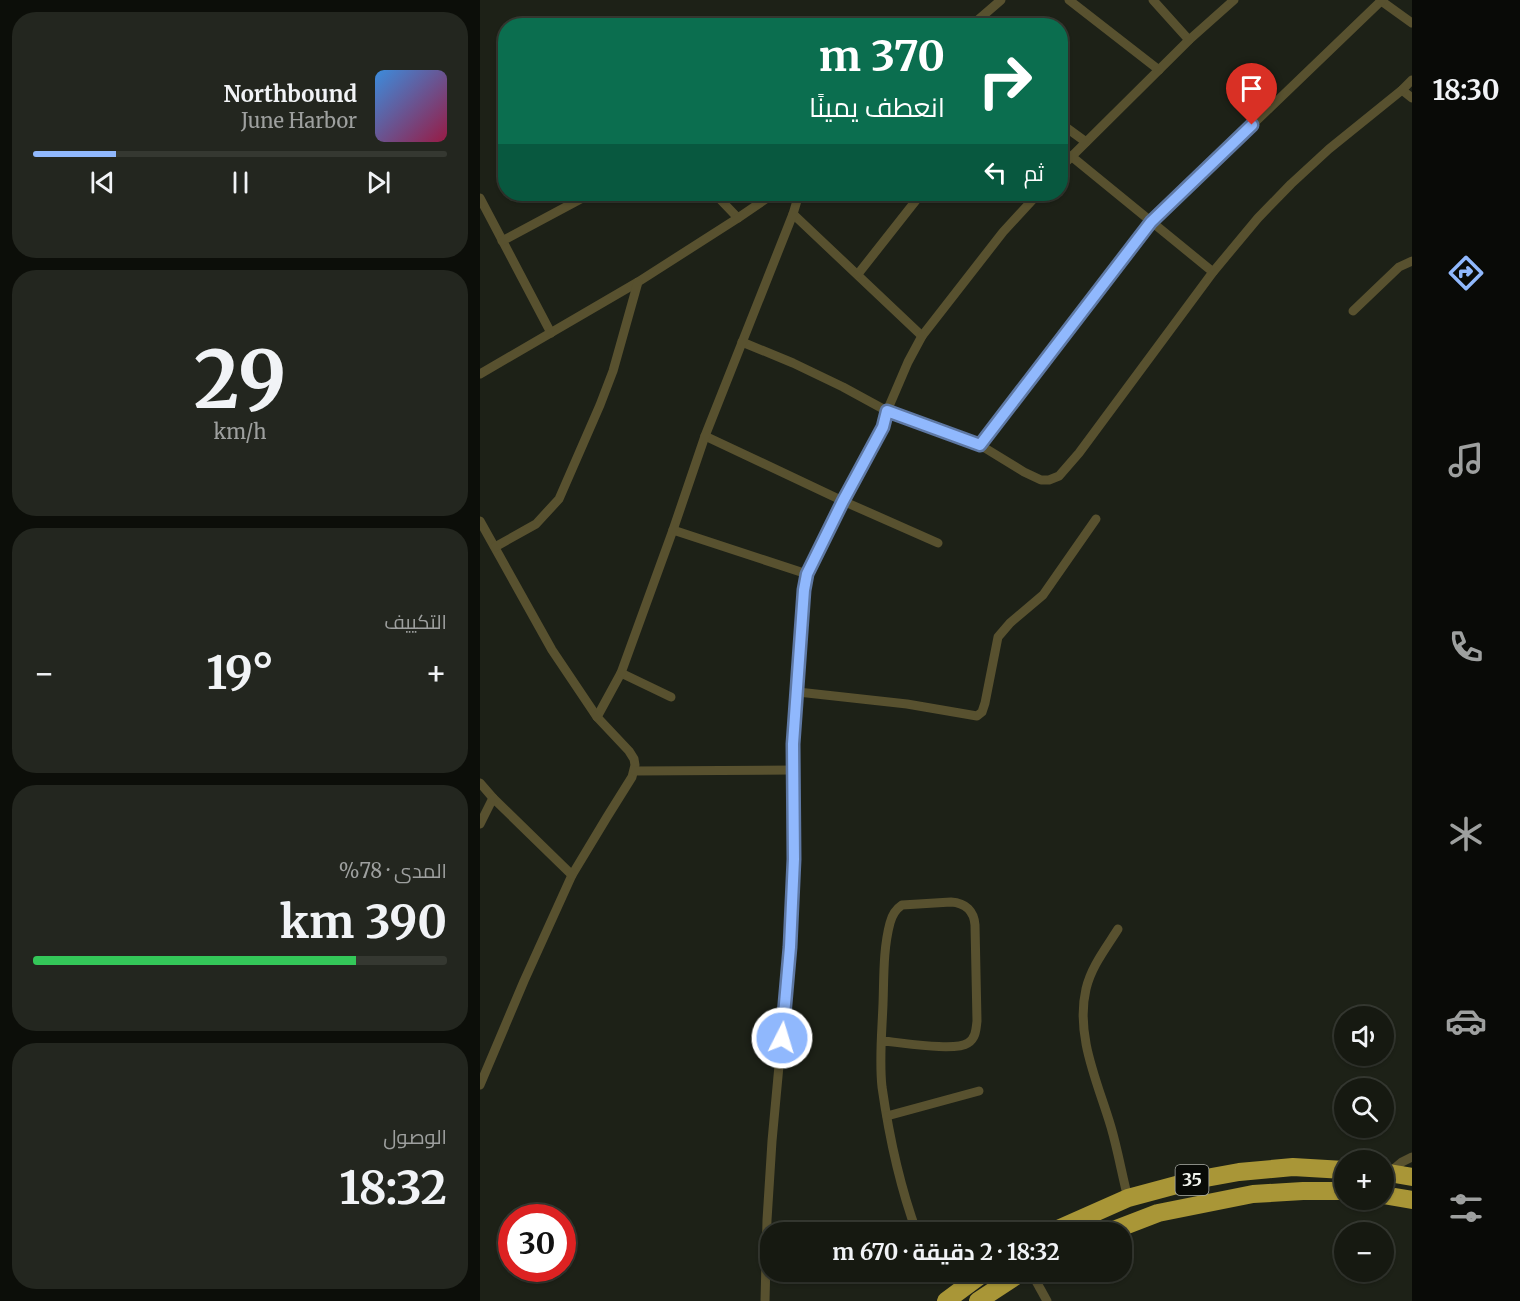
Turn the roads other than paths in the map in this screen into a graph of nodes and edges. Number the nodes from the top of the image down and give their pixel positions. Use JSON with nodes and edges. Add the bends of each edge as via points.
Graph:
{"nodes":[{"id":1,"x":1001,"y":0,"type":"edge"},
{"id":2,"x":1069,"y":0,"type":"edge"},
{"id":3,"x":1153,"y":0,"type":"edge"},
{"id":4,"x":1234,"y":0,"type":"edge"},
{"id":5,"x":1380,"y":1,"type":"edge"},
{"id":6,"x":980,"y":18,"type":"edge"},
{"id":7,"x":1412,"y":23,"type":"edge"},
{"id":8,"x":1189,"y":40,"type":"junction"},
{"id":9,"x":1159,"y":70,"type":"junction"},
{"id":10,"x":1412,"y":80,"type":"edge"},
{"id":11,"x":1402,"y":90,"type":"junction"},
{"id":12,"x":1412,"y":98,"type":"edge"},
{"id":13,"x":1068,"y":129,"type":"edge"},
{"id":14,"x":1086,"y":142,"type":"junction"},
{"id":15,"x":1071,"y":156,"type":"junction"},
{"id":16,"x":1068,"y":159,"type":"edge"},
{"id":17,"x":480,"y":198,"type":"edge"},
{"id":18,"x":577,"y":201,"type":"edge"},
{"id":19,"x":722,"y":201,"type":"edge"},
{"id":20,"x":763,"y":201,"type":"edge"},
{"id":21,"x":797,"y":201,"type":"edge"},
{"id":22,"x":915,"y":201,"type":"edge"},
{"id":23,"x":1032,"y":201,"type":"edge"},
{"id":24,"x":793,"y":214,"type":"junction"},
{"id":25,"x":738,"y":218,"type":"junction"},
{"id":26,"x":1151,"y":222,"type":"junction"},
{"id":27,"x":502,"y":241,"type":"junction"},
{"id":28,"x":1412,"y":261,"type":"edge"},
{"id":29,"x":1212,"y":272,"type":"junction"},
{"id":30,"x":858,"y":274,"type":"junction"},
{"id":31,"x":638,"y":282,"type":"junction"},
{"id":32,"x":1353,"y":311,"type":"dead end"},
{"id":33,"x":551,"y":333,"type":"junction"},
{"id":34,"x":922,"y":336,"type":"junction"},
{"id":35,"x":742,"y":342,"type":"junction"},
{"id":36,"x":480,"y":374,"type":"edge"},
{"id":37,"x":887,"y":411,"type":"junction"},
{"id":38,"x":705,"y":436,"type":"junction"},
{"id":39,"x":980,"y":445,"type":"junction"},
{"id":40,"x":843,"y":501,"type":"junction"},
{"id":41,"x":1096,"y":519,"type":"dead end"},
{"id":42,"x":480,"y":521,"type":"edge"},
{"id":43,"x":673,"y":530,"type":"junction"},
{"id":44,"x":938,"y":543,"type":"dead end"},
{"id":45,"x":495,"y":547,"type":"junction"},
{"id":46,"x":807,"y":574,"type":"junction"},
{"id":47,"x":621,"y":673,"type":"junction"},
{"id":48,"x":798,"y":692,"type":"junction"},
{"id":49,"x":671,"y":697,"type":"dead end"},
{"id":50,"x":597,"y":717,"type":"junction"},
{"id":51,"x":793,"y":770,"type":"junction"},
{"id":52,"x":634,"y":771,"type":"junction"},
{"id":53,"x":480,"y":783,"type":"edge"},
{"id":54,"x":493,"y":798,"type":"junction"},
{"id":55,"x":480,"y":824,"type":"edge"},
{"id":56,"x":573,"y":875,"type":"junction"},
{"id":57,"x":1118,"y":929,"type":"dead end"},
{"id":58,"x":882,"y":1041,"type":"junction"},
{"id":59,"x":480,"y":1085,"type":"edge"},
{"id":60,"x":979,"y":1091,"type":"dead end"},
{"id":61,"x":887,"y":1116,"type":"junction"},
{"id":62,"x":1412,"y":1157,"type":"edge"},
{"id":63,"x":1394,"y":1168,"type":"edge"},
{"id":64,"x":1334,"y":1169,"type":"edge"},
{"id":65,"x":1394,"y":1174,"type":"edge"},
{"id":66,"x":1412,"y":1176,"type":"edge"},
{"id":67,"x":1334,"y":1191,"type":"edge"},
{"id":68,"x":1394,"y":1197,"type":"edge"},
{"id":69,"x":1128,"y":1198,"type":"junction"},
{"id":70,"x":1412,"y":1200,"type":"edge"},
{"id":71,"x":914,"y":1222,"type":"edge"},
{"id":72,"x":1074,"y":1222,"type":"edge"},
{"id":73,"x":1132,"y":1223,"type":"edge"},
{"id":74,"x":972,"y":1282,"type":"edge"},
{"id":75,"x":1007,"y":1282,"type":"edge"},
{"id":76,"x":1036,"y":1282,"type":"edge"},
{"id":77,"x":765,"y":1301,"type":"edge"},
{"id":78,"x":946,"y":1301,"type":"edge"},
{"id":79,"x":978,"y":1301,"type":"edge"},
{"id":80,"x":1047,"y":1301,"type":"edge"}],
"edges":[{"from":1,"to":6,"type":"street"},
{"from":2,"to":9,"type":"street"},
{"from":3,"to":8,"type":"street"},
{"from":4,"to":8,"type":"street"},
{"from":5,"to":7,"type":"street"},
{"from":5,"to":26,"type":"street"},
{"from":8,"to":9,"type":"street"},
{"from":9,"to":14,"type":"street"},
{"from":10,"to":11,"type":"street"},
{"from":11,"to":12,"type":"street"},
{"from":11,"to":29,"type":"street","via":[[1291,183]]},
{"from":13,"to":14,"type":"street"},
{"from":14,"to":15,"type":"street"},
{"from":15,"to":16,"type":"street"},
{"from":15,"to":26,"type":"street"},
{"from":17,"to":27,"type":"street"},
{"from":18,"to":27,"type":"street"},
{"from":19,"to":25,"type":"street"},
{"from":20,"to":25,"type":"street"},
{"from":21,"to":24,"type":"street"},
{"from":22,"to":30,"type":"street"},
{"from":23,"to":34,"type":"street"},
{"from":24,"to":30,"type":"street"},
{"from":24,"to":35,"type":"street"},
{"from":25,"to":31,"type":"street"},
{"from":26,"to":29,"type":"street"},
{"from":26,"to":39,"type":"street"},
{"from":27,"to":33,"type":"street"},
{"from":28,"to":32,"type":"street","via":[[1400,267]]},
{"from":29,"to":39,"type":"street","via":[[1059,476],[1041,480]]},
{"from":30,"to":34,"type":"street"},
{"from":31,"to":33,"type":"street"},
{"from":31,"to":45,"type":"street","via":[[613,371],[559,499],[536,524]]},
{"from":33,"to":36,"type":"street"},
{"from":34,"to":37,"type":"street"},
{"from":35,"to":37,"type":"street"},
{"from":35,"to":38,"type":"street"},
{"from":37,"to":39,"type":"street"},
{"from":37,"to":40,"type":"street","via":[[883,427]]},
{"from":38,"to":40,"type":"street"},
{"from":38,"to":43,"type":"street"},
{"from":40,"to":44,"type":"street"},
{"from":40,"to":46,"type":"street"},
{"from":41,"to":48,"type":"street","via":[[1043,595],[998,637],[986,703],[977,716]]},
{"from":42,"to":45,"type":"street"},
{"from":43,"to":46,"type":"street"},
{"from":43,"to":47,"type":"street"},
{"from":45,"to":50,"type":"street","via":[[552,650]]},
{"from":46,"to":48,"type":"street"},
{"from":47,"to":49,"type":"street"},
{"from":47,"to":50,"type":"street"},
{"from":48,"to":51,"type":"street"},
{"from":50,"to":52,"type":"street","via":[[629,751]]},
{"from":51,"to":52,"type":"street"},
{"from":51,"to":77,"type":"street","via":[[790,947],[772,1141]]},
{"from":52,"to":56,"type":"street"},
{"from":53,"to":54,"type":"street"},
{"from":54,"to":55,"type":"street"},
{"from":54,"to":56,"type":"street"},
{"from":56,"to":59,"type":"street"},
{"from":57,"to":69,"type":"street","via":[[1097,960],[1086,988],[1083,1011],[1088,1052]]},
{"from":58,"to":58,"type":"street","via":[[942,1047],[966,1045],[971,1040],[977,1021],[975,925],[968,907],[951,902],[902,904],[897,908],[886,943]]},
{"from":58,"to":61,"type":"street"},
{"from":60,"to":61,"type":"street"},
{"from":61,"to":71,"type":"street"},
{"from":62,"to":63,"type":"street"},
{"from":64,"to":69,"type":"highway","number":"35","via":[[1293,1167],[1239,1172]]},
{"from":65,"to":66,"type":"highway"},
{"from":67,"to":73,"type":"highway","number":"35","via":[[1253,1194],[1158,1213]]},
{"from":68,"to":70,"type":"highway"},
{"from":69,"to":72,"type":"highway","number":"35"},
{"from":74,"to":78,"type":"highway"},
{"from":75,"to":79,"type":"highway"},
{"from":76,"to":80,"type":"street"}]}
